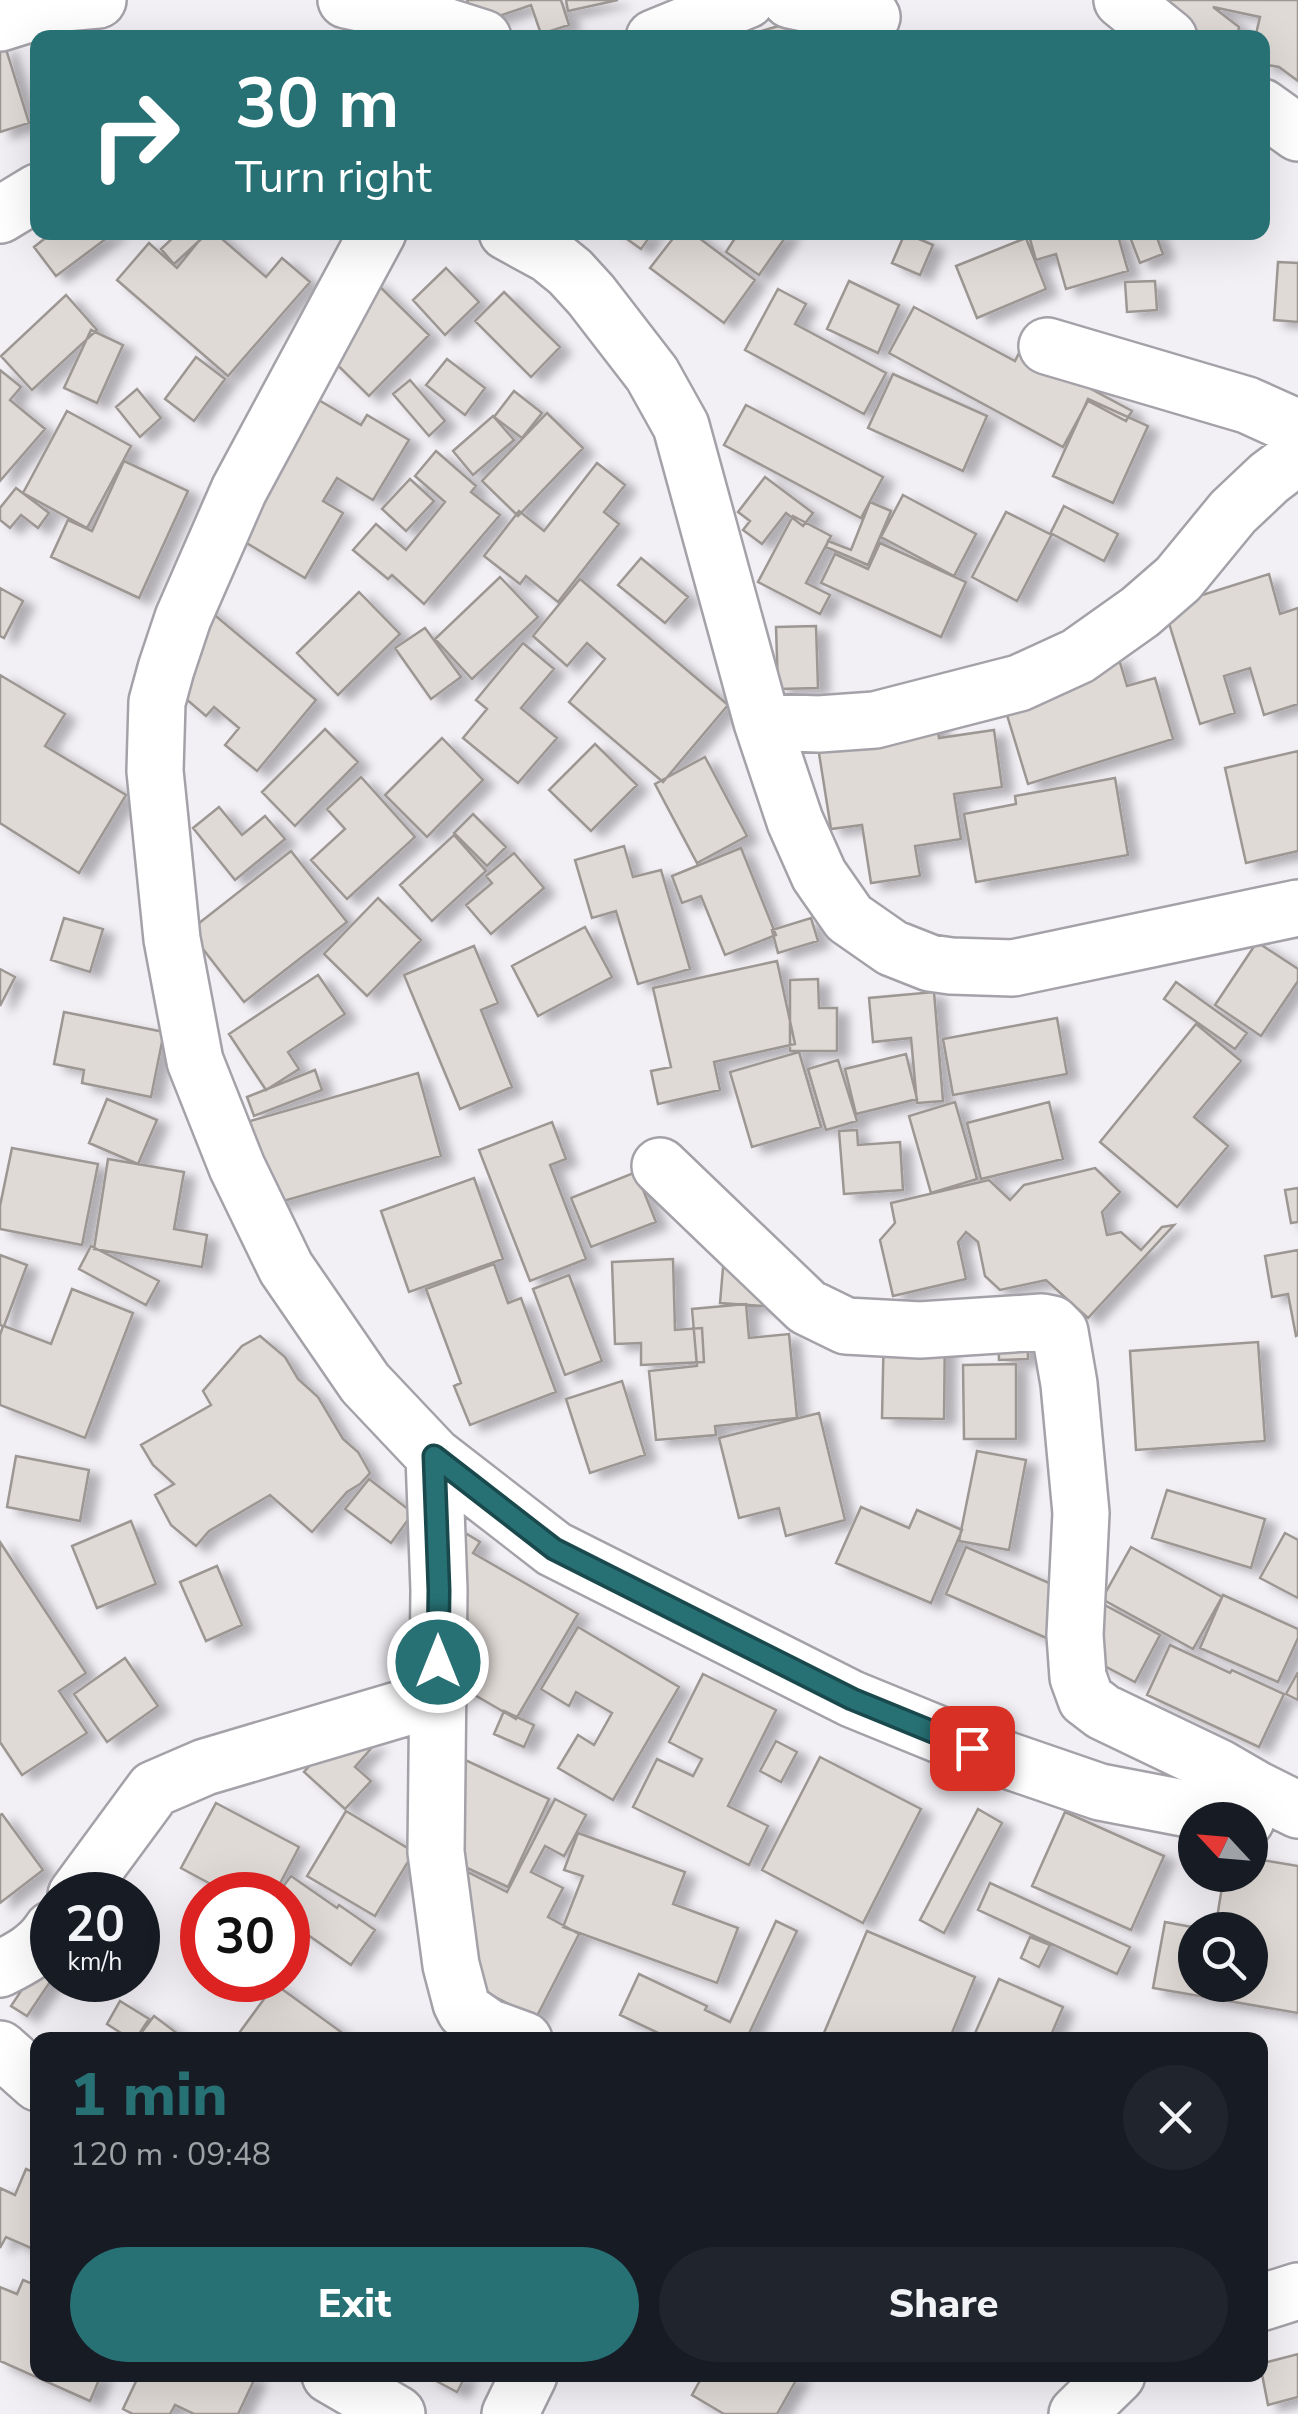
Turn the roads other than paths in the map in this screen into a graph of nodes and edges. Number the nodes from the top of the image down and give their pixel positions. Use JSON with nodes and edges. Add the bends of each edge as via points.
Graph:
{"nodes":[{"id":1,"x":98,"y":0,"type":"edge"},
{"id":2,"x":346,"y":0,"type":"edge"},
{"id":3,"x":747,"y":0,"type":"edge"},
{"id":4,"x":790,"y":0,"type":"edge"},
{"id":5,"x":1122,"y":0,"type":"edge"},
{"id":6,"x":872,"y":17,"type":"dead end"},
{"id":7,"x":0,"y":23,"type":"edge"},
{"id":8,"x":458,"y":30,"type":"edge"},
{"id":9,"x":674,"y":30,"type":"edge"},
{"id":10,"x":1159,"y":30,"type":"edge"},
{"id":11,"x":1270,"y":114,"type":"edge"},
{"id":12,"x":1298,"y":133,"type":"edge"},
{"id":13,"x":30,"y":197,"type":"edge"},
{"id":14,"x":0,"y":215,"type":"edge"},
{"id":15,"x":374,"y":240,"type":"edge"},
{"id":16,"x":521,"y":240,"type":"edge"},
{"id":17,"x":1047,"y":346,"type":"dead end"},
{"id":18,"x":1298,"y":428,"type":"edge"},
{"id":19,"x":1298,"y":456,"type":"edge"},
{"id":20,"x":762,"y":722,"type":"junction"},
{"id":21,"x":1298,"y":908,"type":"edge"},
{"id":22,"x":660,"y":1166,"type":"dead end"},
{"id":23,"x":434,"y":1456,"type":"junction"},
{"id":24,"x":438,"y":1698,"type":"junction"},
{"id":25,"x":1178,"y":1807,"type":"edge"},
{"id":26,"x":1298,"y":1810,"type":"edge"},
{"id":27,"x":1268,"y":1824,"type":"edge"},
{"id":28,"x":1298,"y":1830,"type":"edge"},
{"id":29,"x":93,"y":1872,"type":"edge"},
{"id":30,"x":30,"y":1952,"type":"edge"},
{"id":31,"x":0,"y":1968,"type":"edge"},
{"id":32,"x":502,"y":2032,"type":"edge"},
{"id":33,"x":0,"y":2049,"type":"edge"},
{"id":34,"x":30,"y":2076,"type":"edge"},
{"id":35,"x":1298,"y":2291,"type":"edge"},
{"id":36,"x":1268,"y":2301,"type":"edge"},
{"id":37,"x":342,"y":2382,"type":"edge"},
{"id":38,"x":526,"y":2382,"type":"edge"},
{"id":39,"x":397,"y":2414,"type":"edge"},
{"id":40,"x":510,"y":2414,"type":"edge"}],
"edges":[{"from":1,"to":7,"type":"street"},
{"from":2,"to":8,"type":"street"},
{"from":3,"to":9,"type":"street"},
{"from":4,"to":6,"type":"street"},
{"from":5,"to":10,"type":"street"},
{"from":11,"to":12,"type":"street"},
{"from":13,"to":14,"type":"street"},
{"from":15,"to":23,"type":"street","via":[[240,490],[183,618],[157,702],[155,771],[172,939],[195,1061],[238,1167],[286,1268],[365,1383]]},
{"from":16,"to":20,"type":"street","via":[[570,272],[591,295],[652,374],[681,426]]},
{"from":17,"to":18,"type":"street","via":[[1247,405]]},
{"from":19,"to":20,"type":"street","via":[[1233,512],[1178,579],[1078,656],[1018,683],[875,720]]},
{"from":20,"to":21,"type":"street","via":[[819,875],[849,918],[892,948],[930,963],[1013,968]]},
{"from":22,"to":26,"type":"street","via":[[807,1307],[846,1326],[920,1330],[1042,1322],[1060,1332],[1081,1513],[1075,1635],[1086,1699]]},
{"from":23,"to":24,"type":"street"},
{"from":23,"to":25,"type":"street","via":[[554,1549],[852,1699],[1100,1792]]},
{"from":24,"to":29,"type":"street","via":[[154,1789]]},
{"from":24,"to":32,"type":"street","via":[[436,1852],[452,1965],[460,2003],[472,2018]]},
{"from":27,"to":28,"type":"street"},
{"from":30,"to":31,"type":"street"},
{"from":33,"to":34,"type":"street"},
{"from":35,"to":36,"type":"street"},
{"from":37,"to":39,"type":"street"},
{"from":38,"to":40,"type":"street"}]}
